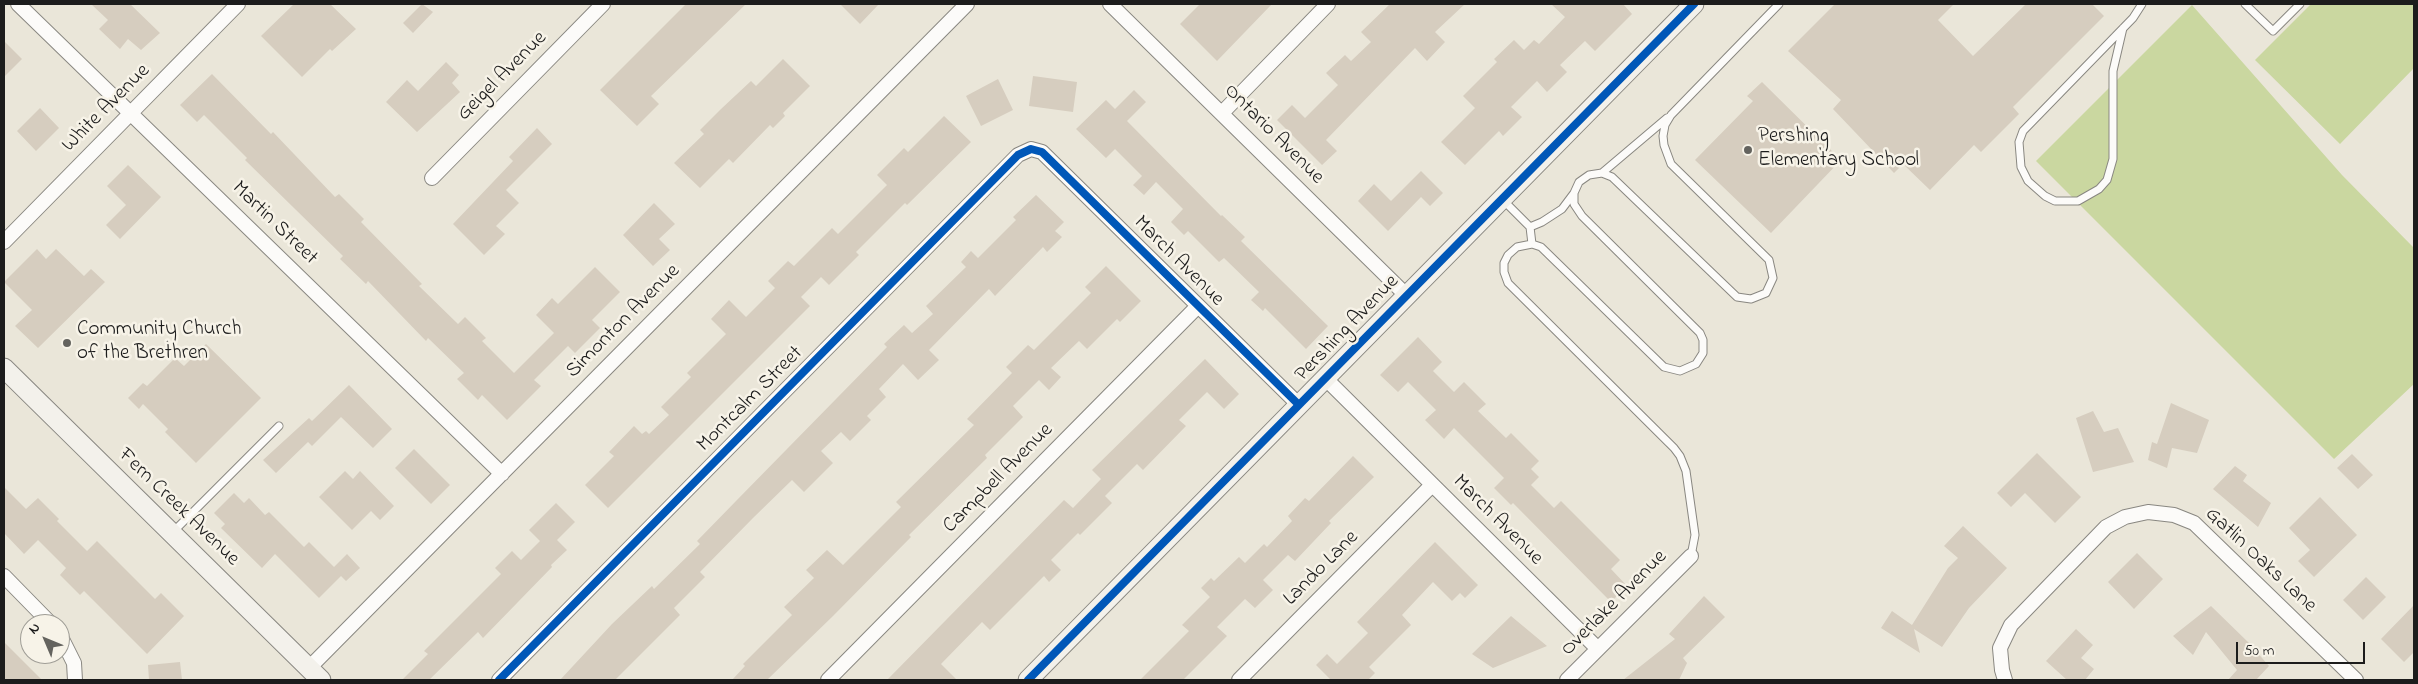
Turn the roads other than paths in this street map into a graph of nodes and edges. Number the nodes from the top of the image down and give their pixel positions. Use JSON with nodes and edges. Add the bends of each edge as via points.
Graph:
{"nodes":[{"id":1,"x":18,"y":4,"type":"edge"},
{"id":2,"x":238,"y":4,"type":"edge"},
{"id":3,"x":603,"y":4,"type":"edge"},
{"id":4,"x":967,"y":4,"type":"edge"},
{"id":5,"x":1110,"y":4,"type":"edge"},
{"id":6,"x":1328,"y":4,"type":"edge"},
{"id":7,"x":1779,"y":4,"type":"edge"},
{"id":8,"x":2142,"y":4,"type":"edge"},
{"id":9,"x":2245,"y":4,"type":"edge"},
{"id":10,"x":2300,"y":4,"type":"edge"},
{"id":11,"x":1687,"y":6,"type":"edge"},
{"id":12,"x":2123,"y":28,"type":"junction"},
{"id":13,"x":131,"y":113,"type":"junction"},
{"id":14,"x":1222,"y":113,"type":"junction"},
{"id":15,"x":1671,"y":115,"type":"junction"},
{"id":16,"x":1031,"y":149,"type":"joint"},
{"id":17,"x":1602,"y":173,"type":"junction"},
{"id":18,"x":432,"y":178,"type":"dead end"},
{"id":19,"x":1574,"y":193,"type":"junction"},
{"id":20,"x":1502,"y":199,"type":"junction"},
{"id":21,"x":1530,"y":227,"type":"junction"},
{"id":22,"x":4,"y":242,"type":"edge"},
{"id":23,"x":1532,"y":244,"type":"junction"},
{"id":24,"x":1406,"y":295,"type":"junction"},
{"id":25,"x":1198,"y":306,"type":"junction"},
{"id":26,"x":4,"y":368,"type":"edge"},
{"id":27,"x":1325,"y":378,"type":"junction"},
{"id":28,"x":1299,"y":405,"type":"junction"},
{"id":29,"x":279,"y":426,"type":"dead end"},
{"id":30,"x":502,"y":474,"type":"junction"},
{"id":31,"x":1432,"y":485,"type":"junction"},
{"id":32,"x":172,"y":533,"type":"junction"},
{"id":33,"x":1691,"y":556,"type":"joint"},
{"id":34,"x":8,"y":580,"type":"edge"},
{"id":35,"x":41,"y":614,"type":"edge"},
{"id":36,"x":1598,"y":650,"type":"junction"},
{"id":37,"x":70,"y":655,"type":"edge"},
{"id":38,"x":315,"y":674,"type":"edge"},
{"id":39,"x":75,"y":680,"type":"edge"},
{"id":40,"x":499,"y":680,"type":"edge"},
{"id":41,"x":828,"y":680,"type":"edge"},
{"id":42,"x":1028,"y":680,"type":"edge"},
{"id":43,"x":1239,"y":680,"type":"edge"},
{"id":44,"x":1567,"y":680,"type":"edge"},
{"id":45,"x":2005,"y":680,"type":"edge"},
{"id":46,"x":2356,"y":680,"type":"edge"}],
"edges":[{"from":1,"to":13,"type":"street","name":"Martin Street"},
{"from":2,"to":13,"type":"street","name":"White Avenue"},
{"from":3,"to":18,"type":"street","name":"Geigel Avenue"},
{"from":4,"to":30,"type":"street","name":"Simonton Avenue"},
{"from":5,"to":14,"type":"street","name":"Ontario Avenue"},
{"from":6,"to":14,"type":"street"},
{"from":7,"to":15,"type":"lane"},
{"from":8,"to":12,"type":"lane"},
{"from":9,"to":10,"type":"lane","via":[[2273,31]]},
{"from":11,"to":20,"type":"street","name":"Pershing Avenue"},
{"from":12,"to":12,"type":"lane","via":[[2023,131],[2019,154],[2022,167],[2028,180],[2045,196],[2078,201],[2099,189],[2107,180],[2113,159],[2113,71]]},
{"from":13,"to":22,"type":"street","name":"White Avenue"},
{"from":13,"to":30,"type":"street","name":"Martin Street"},
{"from":14,"to":24,"type":"street","name":"Ontario Avenue"},
{"from":15,"to":17,"type":"lane"},
{"from":15,"to":17,"type":"lane","via":[[1662,136],[1671,164],[1769,260],[1773,278],[1766,293],[1751,300],[1737,297],[1619,182]]},
{"from":16,"to":25,"type":"street","name":"March Avenue","via":[[1042,152]]},
{"from":16,"to":40,"type":"street","name":"Montcalm Street","via":[[1018,155]]},
{"from":17,"to":19,"type":"lane","via":[[1584,178]]},
{"from":19,"to":21,"type":"lane","via":[[1562,209]]},
{"from":19,"to":23,"type":"lane","via":[[1574,204],[1582,216],[1695,326],[1703,340],[1700,360],[1692,368],[1680,371],[1664,366],[1546,251]]},
{"from":20,"to":21,"type":"lane"},
{"from":20,"to":24,"type":"street","name":"Pershing Avenue"},
{"from":21,"to":23,"type":"lane"},
{"from":23,"to":33,"type":"lane","via":[[1517,247],[1508,255],[1504,267],[1506,280],[1674,448],[1686,471],[1692,505],[1695,535]]},
{"from":24,"to":27,"type":"street","name":"Pershing Avenue"},
{"from":25,"to":28,"type":"street","name":"March Avenue"},
{"from":25,"to":41,"type":"street","name":"Campbell Avenue"},
{"from":26,"to":32,"type":"street","name":"Fern Creek Avenue"},
{"from":27,"to":28,"type":"street","name":"Pershing Avenue"},
{"from":27,"to":31,"type":"street","name":"March Avenue"},
{"from":28,"to":42,"type":"street","name":"Pershing Avenue"},
{"from":29,"to":32,"type":"lane"},
{"from":30,"to":38,"type":"street","name":"Simonton Avenue"},
{"from":31,"to":36,"type":"street","name":"March Avenue"},
{"from":31,"to":43,"type":"street","name":"Lando Lane"},
{"from":32,"to":38,"type":"street","name":"Fern Creek Avenue"},
{"from":33,"to":36,"type":"street","name":"Overlake Avenue"},
{"from":34,"to":35,"type":"street"},
{"from":36,"to":44,"type":"street","name":"Overlake Avenue"},
{"from":37,"to":39,"type":"street"},
{"from":45,"to":46,"type":"street","name":"Gatlin Oaks Lane","via":[[2000,648],[2011,624],[2106,527],[2125,517],[2148,512],[2174,514],[2194,523]]}]}
